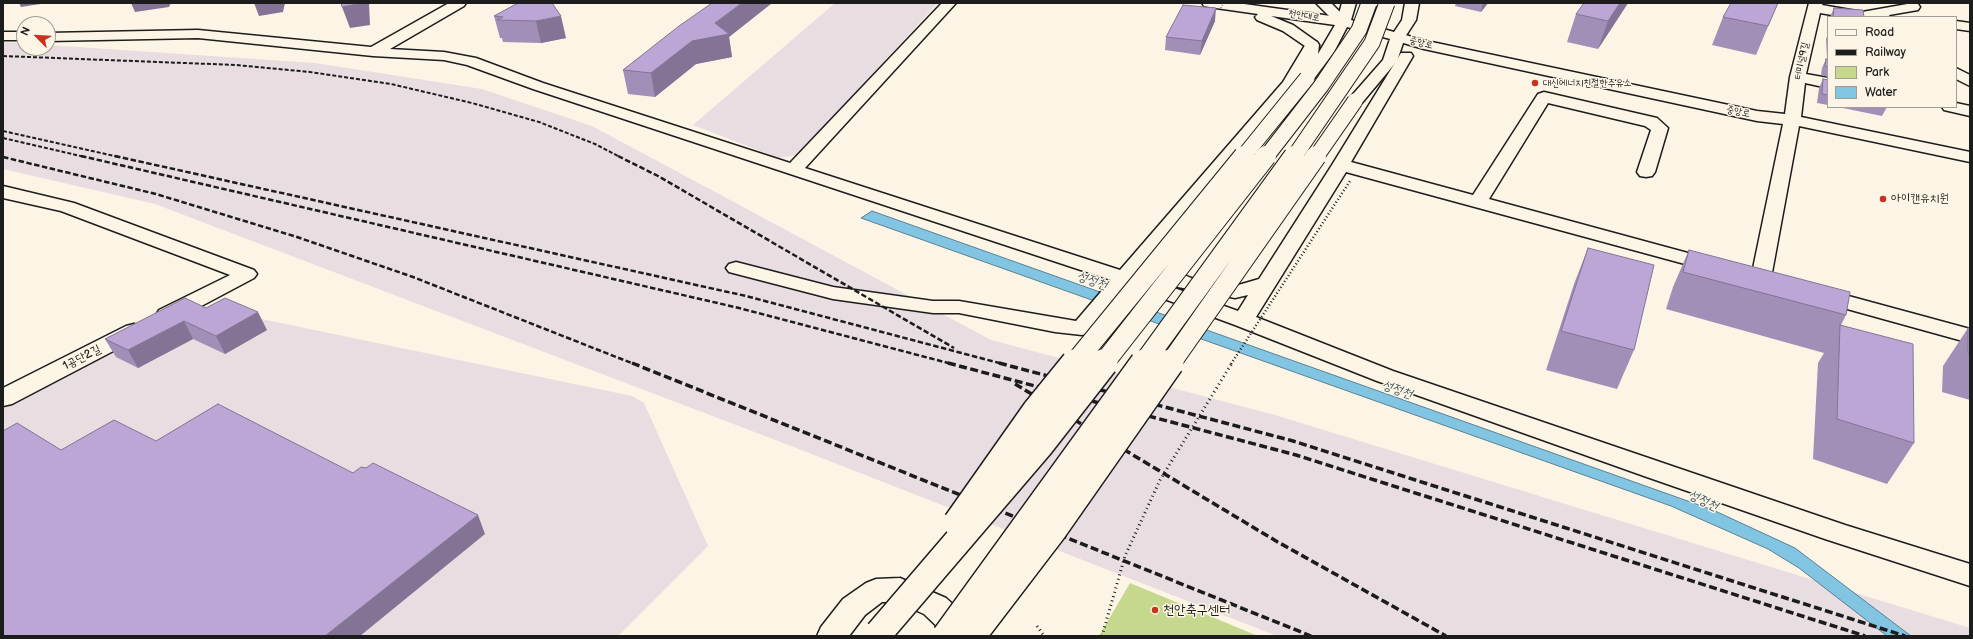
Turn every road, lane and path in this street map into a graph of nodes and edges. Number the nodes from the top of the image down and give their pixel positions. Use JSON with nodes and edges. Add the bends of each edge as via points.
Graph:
{"nodes":[{"id":1,"x":459,"y":3,"type":"edge"},
{"id":2,"x":949,"y":3,"type":"edge"},
{"id":3,"x":1254,"y":3,"type":"edge"},
{"id":4,"x":1323,"y":3,"type":"edge"},
{"id":5,"x":1349,"y":3,"type":"edge"},
{"id":6,"x":1369,"y":3,"type":"edge"},
{"id":7,"x":1387,"y":3,"type":"edge"},
{"id":8,"x":1412,"y":3,"type":"edge"},
{"id":9,"x":1219,"y":5,"type":"edge"},
{"id":10,"x":1815,"y":5,"type":"edge"},
{"id":11,"x":1915,"y":9,"type":"edge"},
{"id":12,"x":1859,"y":16,"type":"edge"},
{"id":13,"x":1870,"y":16,"type":"edge"},
{"id":14,"x":1409,"y":20,"type":"junction"},
{"id":15,"x":1343,"y":22,"type":"junction"},
{"id":16,"x":1957,"y":25,"type":"edge"},
{"id":17,"x":1970,"y":27,"type":"edge"},
{"id":18,"x":3,"y":36,"type":"edge"},
{"id":19,"x":16,"y":36,"type":"edge"},
{"id":20,"x":56,"y":37,"type":"edge"},
{"id":21,"x":1398,"y":37,"type":"junction"},
{"id":22,"x":1312,"y":45,"type":"junction"},
{"id":23,"x":1453,"y":45,"type":"junction"},
{"id":24,"x":373,"y":52,"type":"junction"},
{"id":25,"x":1481,"y":57,"type":"junction"},
{"id":26,"x":1398,"y":58,"type":"junction"},
{"id":27,"x":1957,"y":74,"type":"edge"},
{"id":28,"x":1798,"y":77,"type":"junction"},
{"id":29,"x":1307,"y":78,"type":"junction"},
{"id":30,"x":1970,"y":81,"type":"edge"},
{"id":31,"x":1827,"y":83,"type":"edge"},
{"id":32,"x":1955,"y":108,"type":"edge"},
{"id":33,"x":1970,"y":111,"type":"edge"},
{"id":34,"x":1792,"y":120,"type":"junction"},
{"id":35,"x":1970,"y":157,"type":"edge"},
{"id":36,"x":794,"y":169,"type":"junction"},
{"id":37,"x":1646,"y":172,"type":"dead end"},
{"id":38,"x":1345,"y":173,"type":"junction"},
{"id":39,"x":3,"y":192,"type":"edge"},
{"id":40,"x":1478,"y":202,"type":"junction"},
{"id":41,"x":1149,"y":248,"type":"junction"},
{"id":42,"x":736,"y":268,"type":"dead end"},
{"id":43,"x":1185,"y":283,"type":"junction"},
{"id":44,"x":1267,"y":283,"type":"junction"},
{"id":45,"x":1798,"y":289,"type":"edge"},
{"id":46,"x":1113,"y":292,"type":"junction"},
{"id":47,"x":1244,"y":320,"type":"junction"},
{"id":48,"x":1970,"y":336,"type":"edge"},
{"id":49,"x":3,"y":398,"type":"edge"},
{"id":50,"x":1970,"y":575,"type":"edge"},
{"id":51,"x":1037,"y":626,"type":"dead end"},
{"id":52,"x":878,"y":635,"type":"edge"},
{"id":53,"x":832,"y":636,"type":"edge"},
{"id":54,"x":946,"y":636,"type":"edge"},
{"id":55,"x":966,"y":636,"type":"edge"},
{"id":56,"x":972,"y":636,"type":"edge"},
{"id":57,"x":1044,"y":636,"type":"edge"},
{"id":58,"x":1102,"y":636,"type":"edge"}],
"edges":[{"from":1,"to":24,"type":"street"},
{"from":2,"to":36,"type":"street"},
{"from":3,"to":15,"type":"street"},
{"from":4,"to":15,"type":"street"},
{"from":5,"to":15,"type":"street"},
{"from":6,"to":52,"type":"street","bridge":true,"via":[[1359,30],[1321,86],[1040,445]]},
{"from":7,"to":54,"type":"street","bridge":true,"via":[[1372,43],[1318,123]]},
{"from":8,"to":14,"type":"street"},
{"from":9,"to":15,"type":"street","name":"천안대로"},
{"from":9,"to":22,"type":"street","via":[[1269,19],[1288,28]]},
{"from":10,"to":12,"type":"street"},
{"from":10,"to":28,"type":"street","name":"터미널9길"},
{"from":11,"to":13,"type":"street"},
{"from":14,"to":21,"type":"street"},
{"from":14,"to":23,"type":"street","via":[[1425,35]]},
{"from":15,"to":21,"type":"street","name":"천안대로"},
{"from":15,"to":29,"type":"street","via":[[1329,49]]},
{"from":16,"to":17,"type":"street"},
{"from":18,"to":19,"type":"street"},
{"from":20,"to":24,"type":"street","via":[[198,34]]},
{"from":21,"to":23,"type":"street","name":"중앙로","via":[[1426,39]]},
{"from":21,"to":25,"type":"street","name":"중앙로"},
{"from":21,"to":26,"type":"street"},
{"from":22,"to":29,"type":"street"},
{"from":22,"to":41,"type":"street","via":[[1289,84]]},
{"from":23,"to":34,"type":"street","name":"중앙로","via":[[1765,109]]},
{"from":24,"to":36,"type":"street","via":[[471,60],[538,86]]},
{"from":25,"to":26,"type":"street","via":[[1441,51],[1415,53]]},
{"from":25,"to":34,"type":"street","name":"중앙로","via":[[1757,116]]},
{"from":26,"to":38,"type":"street","name":"중앙로"},
{"from":26,"to":56,"type":"street","bridge":true,"via":[[1355,100],[1053,530]]},
{"from":27,"to":30,"type":"street"},
{"from":28,"to":31,"type":"street"},
{"from":28,"to":34,"type":"street","name":"터미널9길"},
{"from":29,"to":52,"type":"street","bridge":true,"via":[[1036,411]]},
{"from":32,"to":33,"type":"street"},
{"from":34,"to":35,"type":"street","name":"중앙로"},
{"from":34,"to":40,"type":"street","via":[[1753,276]]},
{"from":36,"to":46,"type":"street"},
{"from":37,"to":40,"type":"street","via":[[1660,128],[1651,122],[1544,97]]},
{"from":38,"to":40,"type":"street"},
{"from":38,"to":44,"type":"street","name":"중앙로"},
{"from":38,"to":58,"type":"path","bridge":true,"via":[[1160,480],[1125,556]]},
{"from":39,"to":49,"type":"street","name":"1공단2길","via":[[67,207],[247,274]]},
{"from":41,"to":43,"type":"street","via":[[1161,272]]},
{"from":41,"to":46,"type":"street"},
{"from":42,"to":46,"type":"street","via":[[833,293],[933,307],[959,307],[1082,328]]},
{"from":43,"to":44,"type":"street","via":[[1235,292]]},
{"from":43,"to":46,"type":"street"},
{"from":44,"to":47,"type":"street","name":"중앙로"},
{"from":45,"to":48,"type":"street"},
{"from":46,"to":47,"type":"street"},
{"from":47,"to":50,"type":"street","via":[[1385,376],[1623,460]]},
{"from":51,"to":57,"type":"path"},
{"from":53,"to":55,"type":"street","via":[[854,608],[876,591],[900,590],[935,606]]}]}
